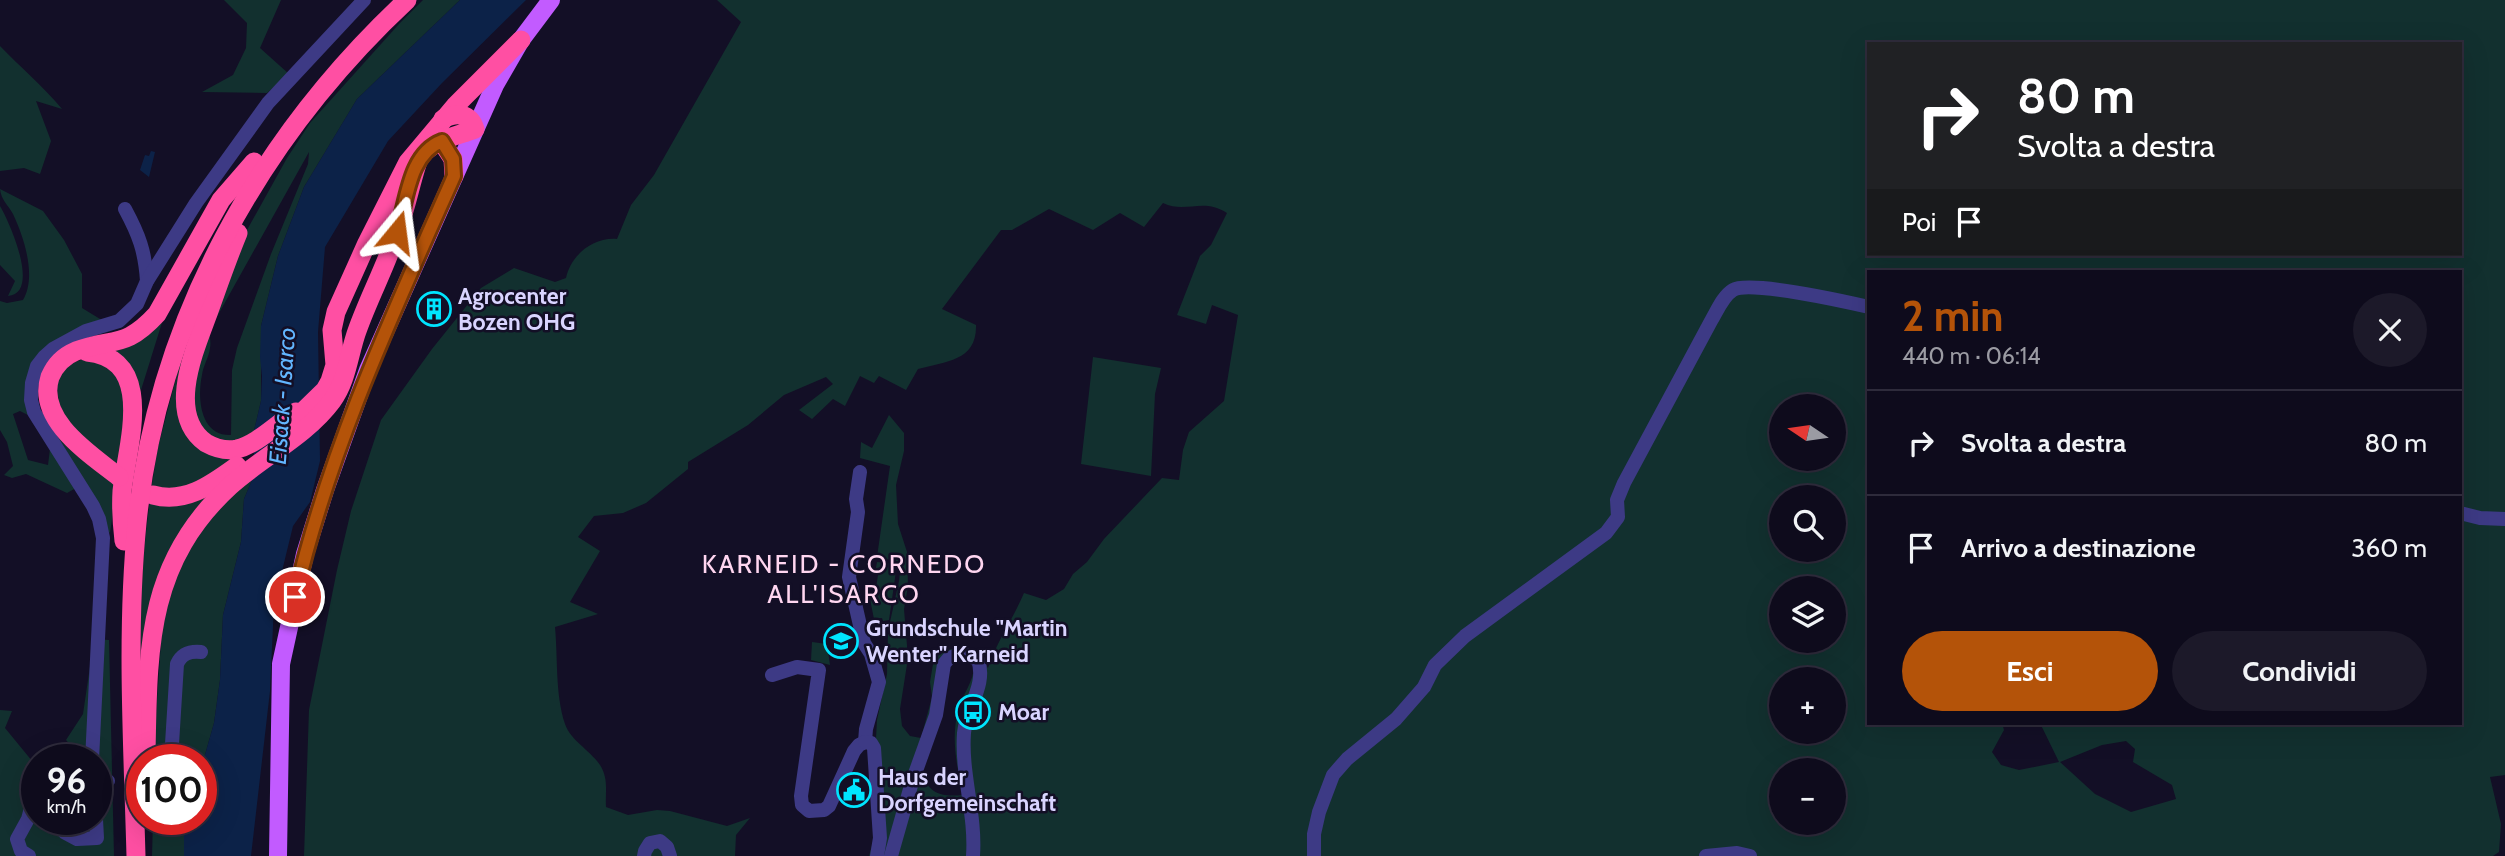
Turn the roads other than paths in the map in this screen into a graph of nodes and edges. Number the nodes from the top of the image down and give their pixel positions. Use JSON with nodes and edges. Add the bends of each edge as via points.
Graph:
{"nodes":[{"id":1,"x":364,"y":0,"type":"edge"},
{"id":2,"x":391,"y":0,"type":"edge"},
{"id":3,"x":407,"y":0,"type":"edge"},
{"id":4,"x":551,"y":0,"type":"edge"},
{"id":5,"x":521,"y":40,"type":"junction"},
{"id":6,"x":310,"y":104,"type":"junction"},
{"id":7,"x":443,"y":119,"type":"junction"},
{"id":8,"x":475,"y":130,"type":"junction"},
{"id":9,"x":442,"y":141,"type":"junction"},
{"id":10,"x":254,"y":162,"type":"junction"},
{"id":11,"x":454,"y":176,"type":"junction"},
{"id":12,"x":125,"y":209,"type":"dead end"},
{"id":13,"x":147,"y":281,"type":"junction"},
{"id":14,"x":1867,"y":307,"type":"edge"},
{"id":15,"x":75,"y":352,"type":"junction"},
{"id":16,"x":328,"y":396,"type":"junction"},
{"id":17,"x":312,"y":411,"type":"junction"},
{"id":18,"x":860,"y":472,"type":"dead end"},
{"id":19,"x":119,"y":477,"type":"dead end"},
{"id":20,"x":231,"y":478,"type":"junction"},
{"id":21,"x":153,"y":495,"type":"dead end"},
{"id":22,"x":2462,"y":514,"type":"edge"},
{"id":23,"x":2505,"y":519,"type":"edge"},
{"id":24,"x":124,"y":541,"type":"junction"},
{"id":25,"x":201,"y":652,"type":"dead end"},
{"id":26,"x":772,"y":675,"type":"dead end"},
{"id":27,"x":865,"y":742,"type":"junction"},
{"id":28,"x":93,"y":744,"type":"edge"},
{"id":29,"x":147,"y":744,"type":"edge"},
{"id":30,"x":172,"y":744,"type":"edge"},
{"id":31,"x":21,"y":832,"type":"edge"},
{"id":32,"x":70,"y":835,"type":"edge"},
{"id":33,"x":96,"y":835,"type":"edge"},
{"id":34,"x":144,"y":835,"type":"edge"},
{"id":35,"x":29,"y":856,"type":"edge"},
{"id":36,"x":125,"y":856,"type":"edge"},
{"id":37,"x":136,"y":856,"type":"edge"},
{"id":38,"x":142,"y":856,"type":"edge"},
{"id":39,"x":278,"y":856,"type":"edge"},
{"id":40,"x":645,"y":856,"type":"edge"},
{"id":41,"x":670,"y":856,"type":"edge"},
{"id":42,"x":877,"y":856,"type":"edge"},
{"id":43,"x":891,"y":856,"type":"edge"},
{"id":44,"x":973,"y":856,"type":"edge"},
{"id":45,"x":1314,"y":856,"type":"edge"},
{"id":46,"x":1706,"y":856,"type":"edge"},
{"id":47,"x":1750,"y":856,"type":"edge"}],
"edges":[{"from":1,"to":13,"type":"street","via":[[268,103]]},
{"from":2,"to":10,"type":"highway","via":[[307,90]]},
{"from":3,"to":6,"type":"highway"},
{"from":4,"to":5,"type":"main road"},
{"from":5,"to":7,"type":"highway"},
{"from":5,"to":8,"type":"main road"},
{"from":6,"to":17,"type":"highway","via":[[246,216],[200,339],[187,383],[187,411],[195,431],[219,449],[235,449],[278,423]]},
{"from":6,"to":37,"type":"highway","via":[[255,181],[207,270],[171,360],[150,439],[137,523],[132,614]]},
{"from":7,"to":8,"type":"highway","via":[[462,115],[471,119]]},
{"from":7,"to":16,"type":"highway","via":[[408,162],[333,321],[334,371]]},
{"from":8,"to":9,"type":"highway"},
{"from":8,"to":11,"type":"main road"},
{"from":9,"to":11,"type":"highway","via":[[453,159]]},
{"from":9,"to":16,"type":"highway","via":[[429,147],[418,161],[342,381]]},
{"from":10,"to":15,"type":"highway","via":[[221,200],[158,314],[143,330],[127,339]]},
{"from":10,"to":24,"type":"highway","via":[[206,247],[171,327],[139,438]]},
{"from":11,"to":39,"type":"main road","via":[[368,370],[305,554],[281,664]]},
{"from":12,"to":13,"type":"street","via":[[141,239]]},
{"from":13,"to":28,"type":"street","via":[[137,304],[120,321],[86,331],[53,349],[37,366],[32,383],[31,400],[39,422],[93,506],[103,538]]},
{"from":14,"to":45,"type":"street","via":[[1777,290],[1734,289],[1711,321],[1624,483],[1617,500],[1618,517],[1606,533],[1465,636],[1435,665],[1424,687],[1396,719],[1347,759],[1333,775],[1319,812]]},
{"from":15,"to":19,"type":"highway","via":[[51,374],[51,408],[67,433]]},
{"from":15,"to":24,"type":"highway","via":[[106,355],[119,365],[129,384],[133,421],[122,495]]},
{"from":16,"to":17,"type":"highway"},
{"from":17,"to":20,"type":"highway"},
{"from":17,"to":20,"type":"highway"},
{"from":18,"to":27,"type":"street","via":[[849,578],[864,643],[879,682]]},
{"from":20,"to":21,"type":"highway","via":[[176,498]]},
{"from":20,"to":29,"type":"highway","via":[[193,528],[166,576],[150,648]]},
{"from":22,"to":23,"type":"street"},
{"from":24,"to":36,"type":"highway","via":[[120,663]]},
{"from":25,"to":30,"type":"street","via":[[185,654],[177,664]]},
{"from":26,"to":27,"type":"street","via":[[797,667],[819,670],[802,796],[802,805],[809,811],[829,806],[854,751]]},
{"from":27,"to":42,"type":"street","via":[[874,748]]},
{"from":31,"to":35,"type":"street","via":[[17,839],[21,851]]},
{"from":32,"to":33,"type":"street","via":[[77,839]]},
{"from":34,"to":38,"type":"highway"},
{"from":40,"to":41,"type":"street","via":[[650,843],[660,841]]},
{"from":43,"to":44,"type":"street","via":[[936,715],[944,664],[963,653],[978,660],[981,675],[964,732]]},
{"from":46,"to":47,"type":"street"}]}
